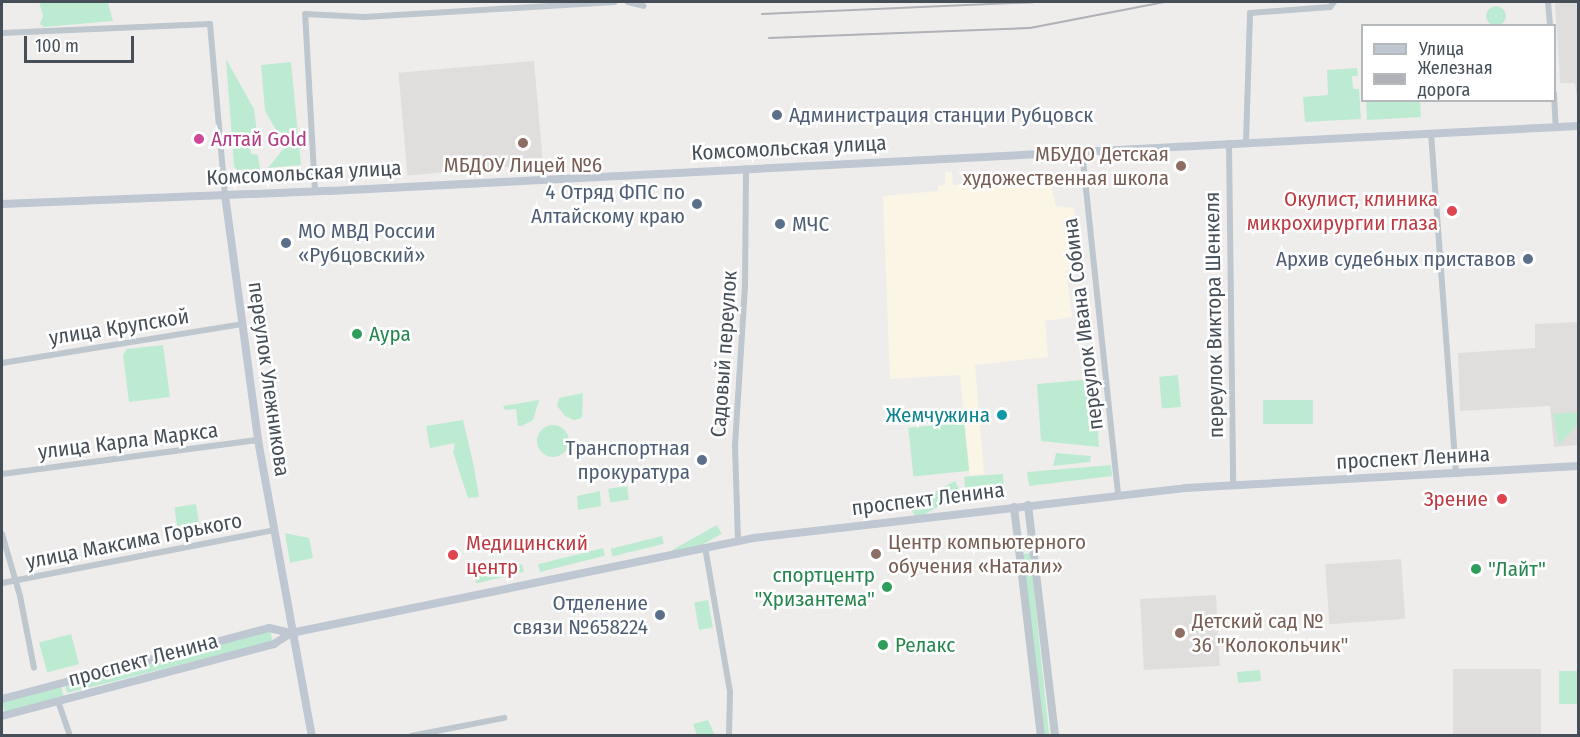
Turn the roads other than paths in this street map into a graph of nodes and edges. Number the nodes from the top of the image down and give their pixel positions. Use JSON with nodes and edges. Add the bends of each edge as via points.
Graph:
{"nodes":[{"id":1,"x":615,"y":2,"type":"edge"},
{"id":2,"x":628,"y":2,"type":"edge"},
{"id":3,"x":1334,"y":2,"type":"edge"},
{"id":4,"x":1548,"y":2,"type":"edge"},
{"id":5,"x":644,"y":6,"type":"dead end"},
{"id":6,"x":1550,"y":24,"type":"edge"},
{"id":7,"x":2,"y":33,"type":"edge"},
{"id":8,"x":1554,"y":102,"type":"edge"},
{"id":9,"x":1578,"y":126,"type":"edge"},
{"id":10,"x":1556,"y":127,"type":"junction"},
{"id":11,"x":1431,"y":133,"type":"junction"},
{"id":12,"x":1246,"y":142,"type":"junction"},
{"id":13,"x":1229,"y":143,"type":"junction"},
{"id":14,"x":1082,"y":151,"type":"junction"},
{"id":15,"x":746,"y":168,"type":"junction"},
{"id":16,"x":315,"y":191,"type":"junction"},
{"id":17,"x":225,"y":195,"type":"junction"},
{"id":18,"x":2,"y":204,"type":"edge"},
{"id":19,"x":242,"y":324,"type":"junction"},
{"id":20,"x":2,"y":363,"type":"edge"},
{"id":21,"x":258,"y":440,"type":"junction"},
{"id":22,"x":1578,"y":466,"type":"edge"},
{"id":23,"x":2,"y":474,"type":"edge"},
{"id":24,"x":1456,"y":474,"type":"junction"},
{"id":25,"x":1233,"y":486,"type":"junction"},
{"id":26,"x":1118,"y":494,"type":"junction"},
{"id":27,"x":1028,"y":505,"type":"junction"},
{"id":28,"x":1014,"y":507,"type":"junction"},
{"id":29,"x":273,"y":530,"type":"junction"},
{"id":30,"x":2,"y":534,"type":"edge"},
{"id":31,"x":738,"y":541,"type":"junction"},
{"id":32,"x":705,"y":547,"type":"junction"},
{"id":33,"x":15,"y":580,"type":"junction"},
{"id":34,"x":2,"y":583,"type":"edge"},
{"id":35,"x":272,"y":628,"type":"junction"},
{"id":36,"x":291,"y":633,"type":"junction"},
{"id":37,"x":276,"y":643,"type":"junction"},
{"id":38,"x":34,"y":668,"type":"dead end"},
{"id":39,"x":2,"y":699,"type":"edge"},
{"id":40,"x":58,"y":700,"type":"junction"},
{"id":41,"x":2,"y":716,"type":"edge"},
{"id":42,"x":504,"y":718,"type":"dead end"},
{"id":43,"x":70,"y":735,"type":"edge"},
{"id":44,"x":312,"y":735,"type":"edge"},
{"id":45,"x":411,"y":735,"type":"edge"},
{"id":46,"x":729,"y":735,"type":"edge"},
{"id":47,"x":1041,"y":735,"type":"edge"},
{"id":48,"x":1055,"y":735,"type":"edge"}],
"edges":[{"from":1,"to":16,"type":"street","via":[[364,17],[305,14]]},
{"from":2,"to":5,"type":"street"},
{"from":3,"to":12,"type":"street","via":[[1330,7],[1250,13]]},
{"from":4,"to":6,"type":"street"},
{"from":7,"to":17,"type":"street","name":"переулок Улежникова","via":[[210,24]]},
{"from":8,"to":10,"type":"street"},
{"from":9,"to":10,"type":"main road","name":"Комсомольская улица"},
{"from":10,"to":11,"type":"main road","name":"Комсомольская улица"},
{"from":11,"to":12,"type":"main road","name":"Комсомольская улица"},
{"from":11,"to":24,"type":"street"},
{"from":12,"to":13,"type":"main road","name":"Комсомольская улица"},
{"from":13,"to":14,"type":"main road","name":"Комсомольская улица"},
{"from":13,"to":25,"type":"street","name":"переулок Виктора Шенкеля"},
{"from":14,"to":15,"type":"main road","name":"Комсомольская улица"},
{"from":14,"to":26,"type":"street","name":"переулок Ивана Собина"},
{"from":15,"to":16,"type":"main road","name":"Комсомольская улица"},
{"from":15,"to":31,"type":"street","name":"Садовый переулок","via":[[745,286],[735,446]]},
{"from":16,"to":17,"type":"main road","name":"Комсомольская улица"},
{"from":17,"to":18,"type":"main road","name":"Комсомольская улица"},
{"from":17,"to":19,"type":"main road","name":"переулок Улежникова"},
{"from":19,"to":20,"type":"street","name":"улица Крупской"},
{"from":19,"to":21,"type":"main road","name":"переулок Улежникова"},
{"from":21,"to":23,"type":"street","name":"улица Карла Маркса"},
{"from":21,"to":29,"type":"main road","name":"переулок Улежникова"},
{"from":22,"to":24,"type":"main road","name":"проспект Ленина"},
{"from":24,"to":25,"type":"main road","name":"проспект Ленина"},
{"from":25,"to":26,"type":"main road","name":"проспект Ленина"},
{"from":26,"to":27,"type":"main road","name":"проспект Ленина"},
{"from":27,"to":28,"type":"main road","name":"проспект Ленина"},
{"from":27,"to":48,"type":"street"},
{"from":28,"to":31,"type":"main road","name":"проспект Ленина"},
{"from":28,"to":47,"type":"street"},
{"from":29,"to":33,"type":"street","name":"улица Максима Горького"},
{"from":29,"to":36,"type":"main road","name":"переулок Улежникова"},
{"from":30,"to":33,"type":"street"},
{"from":31,"to":32,"type":"main road","name":"проспект Ленина"},
{"from":32,"to":36,"type":"main road","name":"проспект Ленина"},
{"from":32,"to":46,"type":"street","via":[[730,692]]},
{"from":33,"to":34,"type":"street","name":"улица Максима Горького"},
{"from":33,"to":38,"type":"street"},
{"from":35,"to":36,"type":"main road","name":"проспект Ленина"},
{"from":35,"to":37,"type":"street"},
{"from":35,"to":39,"type":"main road","name":"проспект Ленина"},
{"from":36,"to":37,"type":"main road","name":"проспект Ленина"},
{"from":36,"to":44,"type":"main road","name":"переулок Улежникова"},
{"from":37,"to":40,"type":"main road","name":"проспект Ленина"},
{"from":40,"to":41,"type":"main road","name":"проспект Ленина"},
{"from":40,"to":43,"type":"street"},
{"from":42,"to":45,"type":"street"}]}
